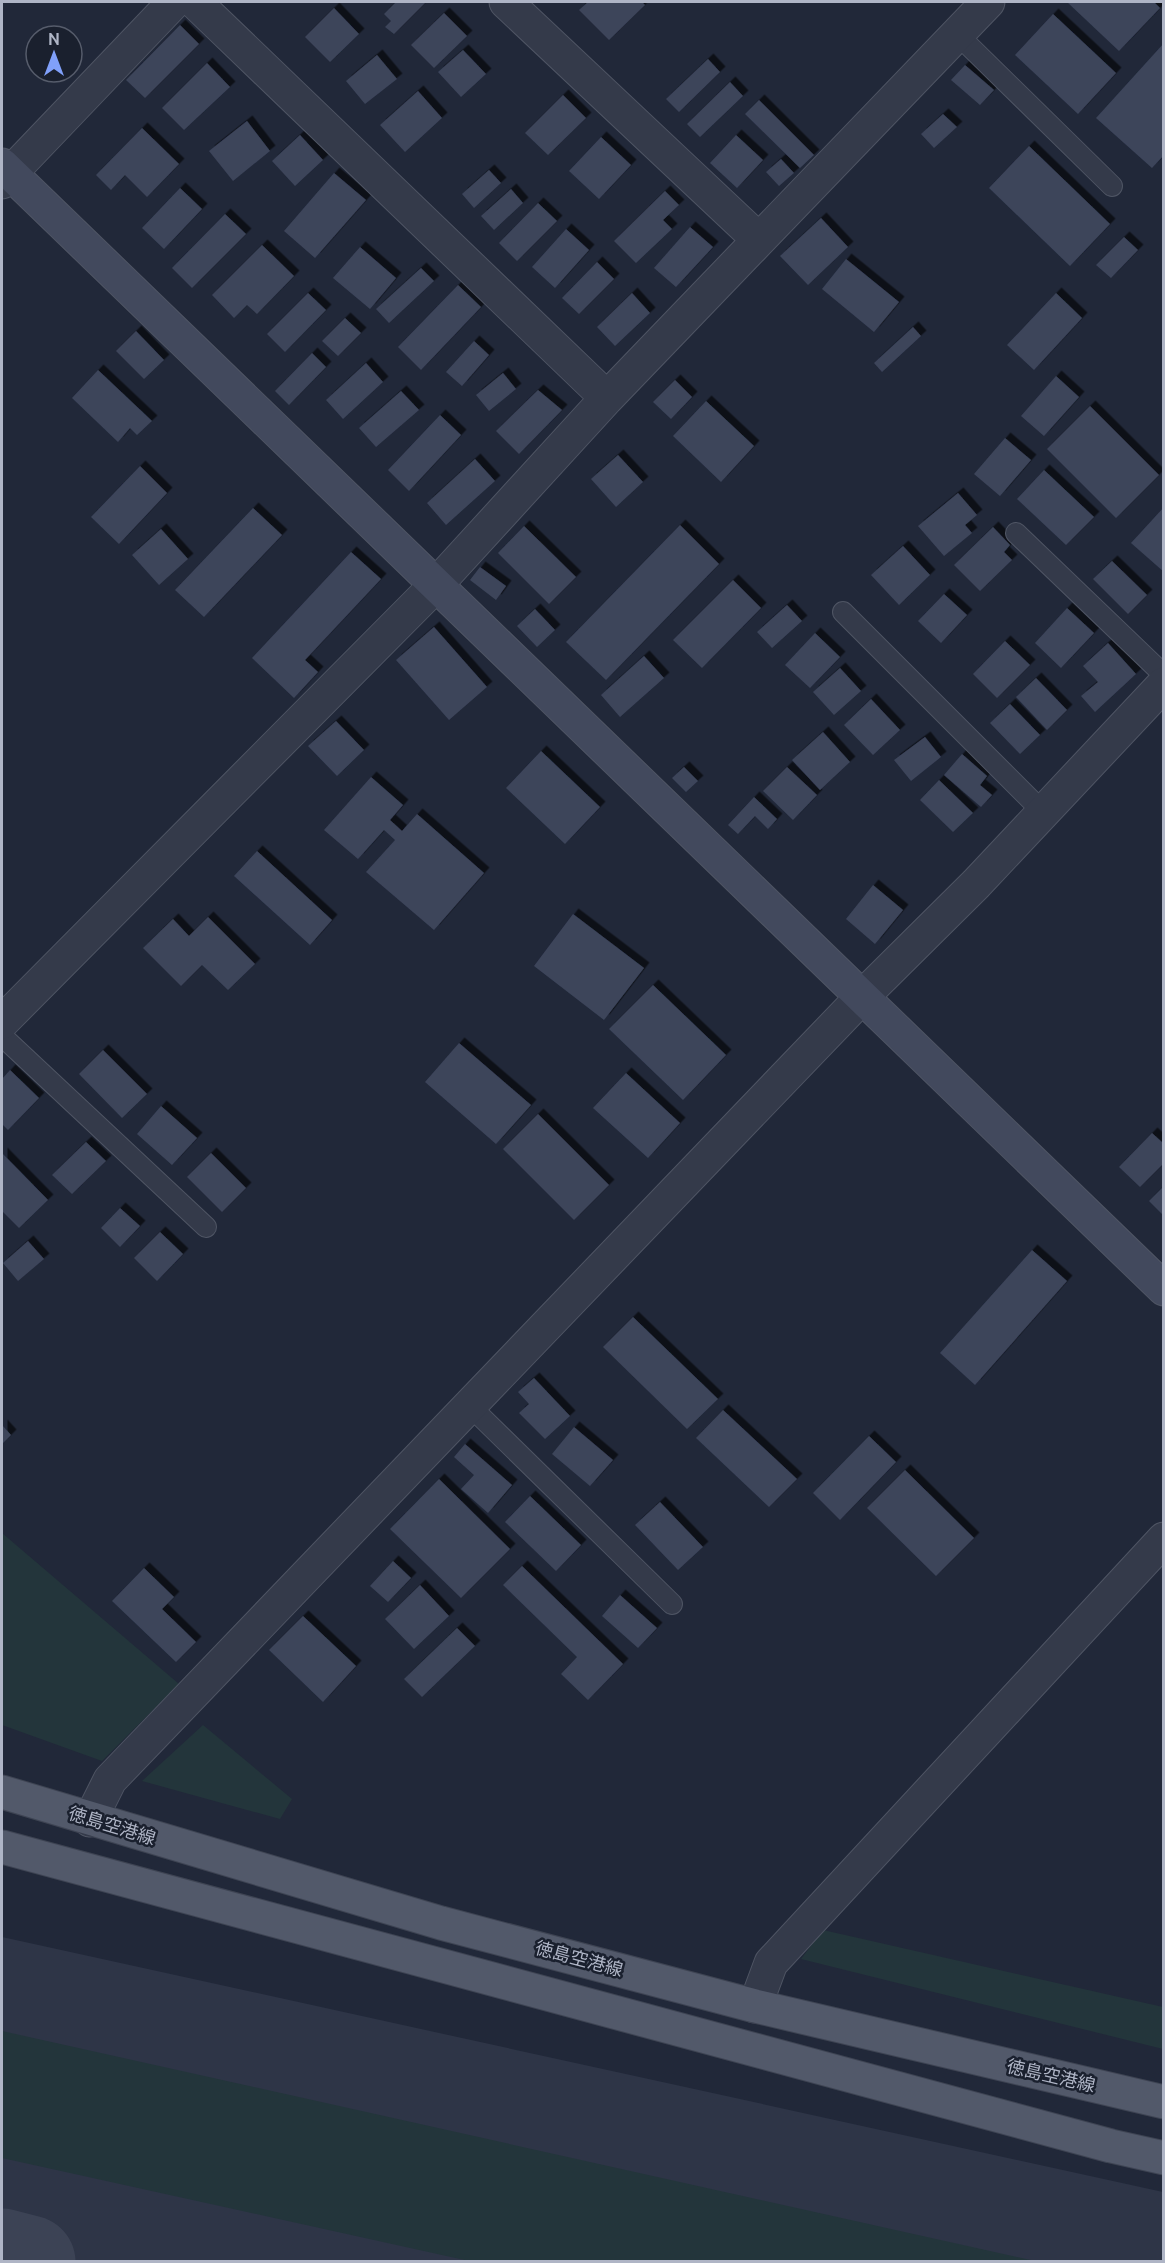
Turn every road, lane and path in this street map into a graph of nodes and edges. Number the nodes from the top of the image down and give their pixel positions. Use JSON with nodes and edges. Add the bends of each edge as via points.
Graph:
{"nodes":[{"id":1,"x":174,"y":2,"type":"edge"},
{"id":2,"x":195,"y":2,"type":"edge"},
{"id":3,"x":506,"y":2,"type":"edge"},
{"id":4,"x":988,"y":2,"type":"edge"},
{"id":5,"x":957,"y":33,"type":"junction"},
{"id":6,"x":4,"y":173,"type":"edge"},
{"id":7,"x":1112,"y":186,"type":"dead end"},
{"id":8,"x":759,"y":240,"type":"junction"},
{"id":9,"x":607,"y":398,"type":"junction"},
{"id":10,"x":1016,"y":533,"type":"dead end"},
{"id":11,"x":435,"y":586,"type":"junction"},
{"id":12,"x":843,"y":612,"type":"dead end"},
{"id":13,"x":1164,"y":675,"type":"edge"},
{"id":14,"x":1164,"y":684,"type":"edge"},
{"id":15,"x":1044,"y":812,"type":"junction"},
{"id":16,"x":861,"y":998,"type":"junction"},
{"id":17,"x":2,"y":1022,"type":"edge"},
{"id":18,"x":2,"y":1036,"type":"edge"},
{"id":19,"x":206,"y":1227,"type":"dead end"},
{"id":20,"x":1164,"y":1289,"type":"edge"},
{"id":21,"x":470,"y":1406,"type":"junction"},
{"id":22,"x":1164,"y":1539,"type":"edge"},
{"id":23,"x":672,"y":1604,"type":"dead end"},
{"id":24,"x":2,"y":1792,"type":"edge"},
{"id":25,"x":90,"y":1820,"type":"junction"},
{"id":26,"x":2,"y":1847,"type":"edge"},
{"id":27,"x":755,"y":2006,"type":"junction"},
{"id":28,"x":1164,"y":2102,"type":"edge"},
{"id":29,"x":1164,"y":2158,"type":"edge"}],
"edges":[{"from":1,"to":6,"type":"street"},
{"from":2,"to":9,"type":"street"},
{"from":3,"to":8,"type":"street"},
{"from":4,"to":5,"type":"street"},
{"from":5,"to":7,"type":"lane"},
{"from":5,"to":8,"type":"street"},
{"from":6,"to":11,"type":"street"},
{"from":8,"to":9,"type":"street"},
{"from":9,"to":11,"type":"street"},
{"from":10,"to":13,"type":"lane"},
{"from":11,"to":16,"type":"street"},
{"from":11,"to":17,"type":"street"},
{"from":12,"to":15,"type":"lane"},
{"from":14,"to":15,"type":"street"},
{"from":15,"to":16,"type":"street"},
{"from":16,"to":20,"type":"street"},
{"from":16,"to":21,"type":"street"},
{"from":18,"to":19,"type":"lane"},
{"from":21,"to":23,"type":"lane"},
{"from":21,"to":25,"type":"street","via":[[110,1780]]},
{"from":22,"to":27,"type":"street","via":[[771,1963]]},
{"from":24,"to":25,"type":"main road","name":"徳島空港線"},
{"from":25,"to":27,"type":"main road","name":"徳島空港線","via":[[441,1923]]},
{"from":26,"to":29,"type":"main road"},
{"from":27,"to":28,"type":"main road","name":"徳島空港線"}]}
